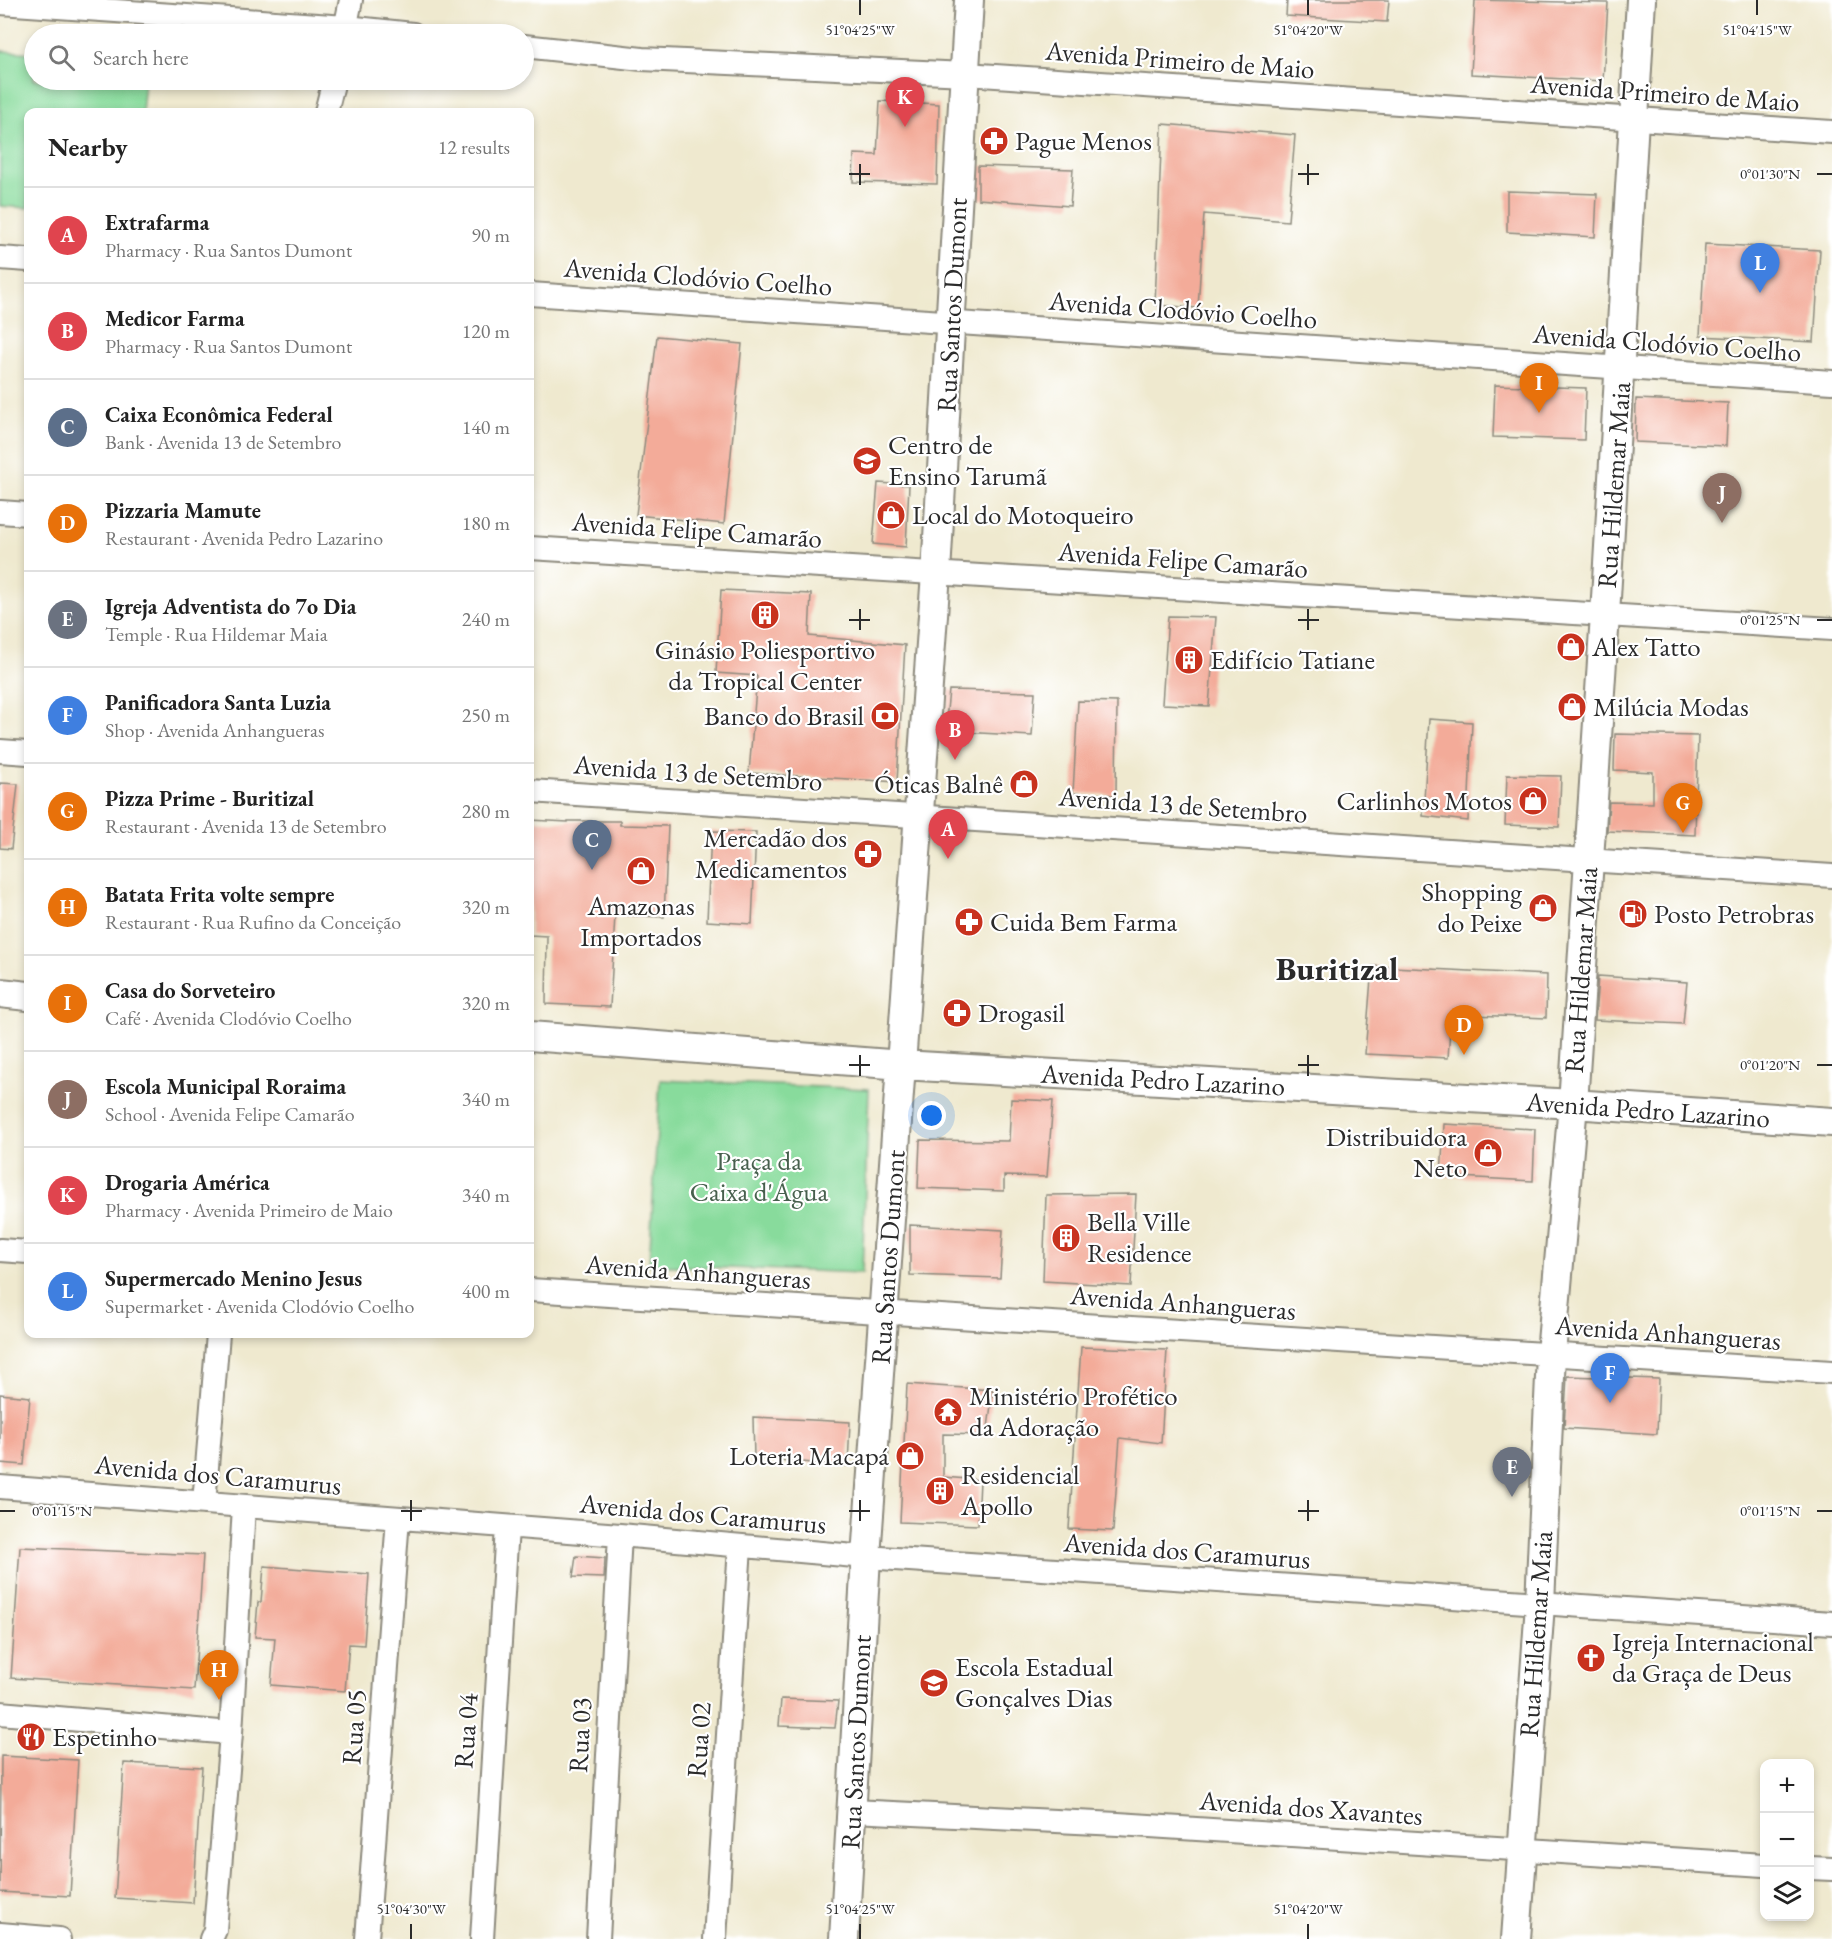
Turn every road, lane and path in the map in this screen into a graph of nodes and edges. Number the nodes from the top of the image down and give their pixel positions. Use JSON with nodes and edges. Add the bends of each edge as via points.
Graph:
{"nodes":[{"id":1,"x":351,"y":0,"type":"edge"},
{"id":2,"x":969,"y":0,"type":"edge"},
{"id":3,"x":1641,"y":0,"type":"edge"},
{"id":4,"x":0,"y":3,"type":"edge"},
{"id":5,"x":259,"y":24,"type":"edge"},
{"id":6,"x":346,"y":24,"type":"edge"},
{"id":7,"x":534,"y":47,"type":"edge"},
{"id":8,"x":966,"y":74,"type":"junction"},
{"id":9,"x":332,"y":90,"type":"edge"},
{"id":10,"x":327,"y":108,"type":"edge"},
{"id":11,"x":1635,"y":120,"type":"junction"},
{"id":12,"x":1832,"y":132,"type":"edge"},
{"id":13,"x":0,"y":258,"type":"edge"},
{"id":14,"x":24,"y":260,"type":"edge"},
{"id":15,"x":534,"y":294,"type":"edge"},
{"id":16,"x":951,"y":323,"type":"junction"},
{"id":17,"x":1621,"y":369,"type":"junction"},
{"id":18,"x":1832,"y":382,"type":"edge"},
{"id":19,"x":0,"y":512,"type":"edge"},
{"id":20,"x":24,"y":514,"type":"edge"},
{"id":21,"x":534,"y":548,"type":"edge"},
{"id":22,"x":936,"y":573,"type":"junction"},
{"id":23,"x":1605,"y":615,"type":"junction"},
{"id":24,"x":1832,"y":629,"type":"edge"},
{"id":25,"x":0,"y":750,"type":"edge"},
{"id":26,"x":24,"y":753,"type":"edge"},
{"id":27,"x":534,"y":791,"type":"edge"},
{"id":28,"x":919,"y":815,"type":"junction"},
{"id":29,"x":1588,"y":861,"type":"junction"},
{"id":30,"x":1832,"y":876,"type":"edge"},
{"id":31,"x":0,"y":993,"type":"edge"},
{"id":32,"x":24,"y":996,"type":"edge"},
{"id":33,"x":534,"y":1036,"type":"edge"},
{"id":34,"x":902,"y":1065,"type":"junction"},
{"id":35,"x":1573,"y":1104,"type":"junction"},
{"id":36,"x":1832,"y":1122,"type":"edge"},
{"id":37,"x":0,"y":1250,"type":"edge"},
{"id":38,"x":24,"y":1252,"type":"edge"},
{"id":39,"x":534,"y":1290,"type":"edge"},
{"id":40,"x":883,"y":1313,"type":"junction"},
{"id":41,"x":218,"y":1338,"type":"edge"},
{"id":42,"x":1551,"y":1354,"type":"junction"},
{"id":43,"x":1832,"y":1372,"type":"edge"},
{"id":44,"x":0,"y":1487,"type":"edge"},
{"id":45,"x":204,"y":1503,"type":"junction"},
{"id":46,"x":244,"y":1506,"type":"junction"},
{"id":47,"x":398,"y":1518,"type":"junction"},
{"id":48,"x":507,"y":1527,"type":"junction"},
{"id":49,"x":620,"y":1535,"type":"junction"},
{"id":50,"x":740,"y":1545,"type":"junction"},
{"id":51,"x":866,"y":1557,"type":"junction"},
{"id":52,"x":1540,"y":1604,"type":"junction"},
{"id":53,"x":1832,"y":1623,"type":"edge"},
{"id":54,"x":0,"y":1713,"type":"edge"},
{"id":55,"x":231,"y":1733,"type":"junction"},
{"id":56,"x":853,"y":1811,"type":"junction"},
{"id":57,"x":1521,"y":1851,"type":"junction"},
{"id":58,"x":1760,"y":1865,"type":"edge"},
{"id":59,"x":1814,"y":1868,"type":"edge"},
{"id":60,"x":1832,"y":1869,"type":"edge"},
{"id":61,"x":0,"y":1934,"type":"edge"},
{"id":62,"x":59,"y":1939,"type":"edge"},
{"id":63,"x":211,"y":1939,"type":"edge"},
{"id":64,"x":367,"y":1939,"type":"edge"},
{"id":65,"x":482,"y":1939,"type":"edge"},
{"id":66,"x":598,"y":1939,"type":"edge"},
{"id":67,"x":715,"y":1939,"type":"edge"},
{"id":68,"x":844,"y":1939,"type":"edge"},
{"id":69,"x":1516,"y":1939,"type":"edge"}],
"edges":[{"from":1,"to":6,"type":"street"},
{"from":2,"to":8,"type":"main road","name":"Rua Santos Dumont"},
{"from":3,"to":11,"type":"main road","name":"Rua Hildemar Maia"},
{"from":4,"to":5,"type":"street"},
{"from":7,"to":8,"type":"street","name":"Avenida Primeiro de Maio","via":[[642,59]]},
{"from":8,"to":11,"type":"street","name":"Avenida Primeiro de Maio"},
{"from":8,"to":16,"type":"main road","name":"Rua Santos Dumont"},
{"from":9,"to":10,"type":"street"},
{"from":11,"to":12,"type":"street","name":"Avenida Primeiro de Maio"},
{"from":11,"to":17,"type":"main road","name":"Rua Hildemar Maia"},
{"from":13,"to":14,"type":"street"},
{"from":15,"to":16,"type":"street","name":"Avenida Clodóvio Coelho"},
{"from":16,"to":17,"type":"street","name":"Avenida Clodóvio Coelho"},
{"from":16,"to":22,"type":"main road","name":"Rua Santos Dumont"},
{"from":17,"to":18,"type":"street","name":"Avenida Clodóvio Coelho"},
{"from":17,"to":23,"type":"main road","name":"Rua Hildemar Maia"},
{"from":19,"to":20,"type":"street"},
{"from":21,"to":22,"type":"street","name":"Avenida Felipe Camarão"},
{"from":22,"to":23,"type":"street","name":"Avenida Felipe Camarão"},
{"from":22,"to":28,"type":"main road","name":"Rua Santos Dumont"},
{"from":23,"to":24,"type":"street","name":"Avenida Felipe Camarão"},
{"from":23,"to":29,"type":"main road","name":"Rua Hildemar Maia"},
{"from":25,"to":26,"type":"street"},
{"from":27,"to":28,"type":"street","name":"Avenida 13 de Setembro"},
{"from":28,"to":29,"type":"street","name":"Avenida 13 de Setembro"},
{"from":28,"to":34,"type":"main road","name":"Rua Santos Dumont"},
{"from":29,"to":30,"type":"street","name":"Avenida 13 de Setembro"},
{"from":29,"to":35,"type":"main road","name":"Rua Hildemar Maia"},
{"from":31,"to":32,"type":"main road"},
{"from":33,"to":34,"type":"main road","name":"Avenida Pedro Lazarino"},
{"from":34,"to":35,"type":"main road","name":"Avenida Pedro Lazarino"},
{"from":34,"to":40,"type":"main road","name":"Rua Santos Dumont"},
{"from":35,"to":36,"type":"main road","name":"Avenida Pedro Lazarino"},
{"from":35,"to":42,"type":"main road","name":"Rua Hildemar Maia"},
{"from":37,"to":38,"type":"street"},
{"from":39,"to":40,"type":"street","name":"Avenida Anhangueras"},
{"from":40,"to":42,"type":"street","name":"Avenida Anhangueras"},
{"from":40,"to":51,"type":"main road","name":"Rua Santos Dumont"},
{"from":41,"to":45,"type":"street"},
{"from":42,"to":43,"type":"street","name":"Avenida Anhangueras"},
{"from":42,"to":52,"type":"main road","name":"Rua Hildemar Maia"},
{"from":44,"to":45,"type":"street","name":"Avenida dos Caramurus"},
{"from":45,"to":46,"type":"street","name":"Avenida dos Caramurus"},
{"from":46,"to":47,"type":"street","name":"Avenida dos Caramurus"},
{"from":46,"to":55,"type":"street"},
{"from":47,"to":48,"type":"street","name":"Avenida dos Caramurus"},
{"from":47,"to":64,"type":"street","name":"Rua 05"},
{"from":48,"to":49,"type":"street","name":"Avenida dos Caramurus"},
{"from":48,"to":65,"type":"street","name":"Rua 04"},
{"from":49,"to":50,"type":"street","name":"Avenida dos Caramurus"},
{"from":49,"to":66,"type":"street","name":"Rua 03"},
{"from":50,"to":51,"type":"street","name":"Avenida dos Caramurus"},
{"from":50,"to":67,"type":"street","name":"Rua 02"},
{"from":51,"to":52,"type":"street","name":"Avenida dos Caramurus"},
{"from":51,"to":56,"type":"main road","name":"Rua Santos Dumont"},
{"from":52,"to":53,"type":"street","name":"Avenida dos Caramurus"},
{"from":52,"to":57,"type":"main road","name":"Rua Hildemar Maia"},
{"from":54,"to":55,"type":"street"},
{"from":55,"to":63,"type":"street","via":[[215,1930]]},
{"from":56,"to":57,"type":"street","name":"Avenida dos Xavantes"},
{"from":56,"to":68,"type":"main road","name":"Rua Santos Dumont"},
{"from":57,"to":58,"type":"street","name":"Avenida dos Xavantes"},
{"from":57,"to":69,"type":"main road","name":"Rua Hildemar Maia"},
{"from":59,"to":60,"type":"street"},
{"from":61,"to":62,"type":"street"}]}
